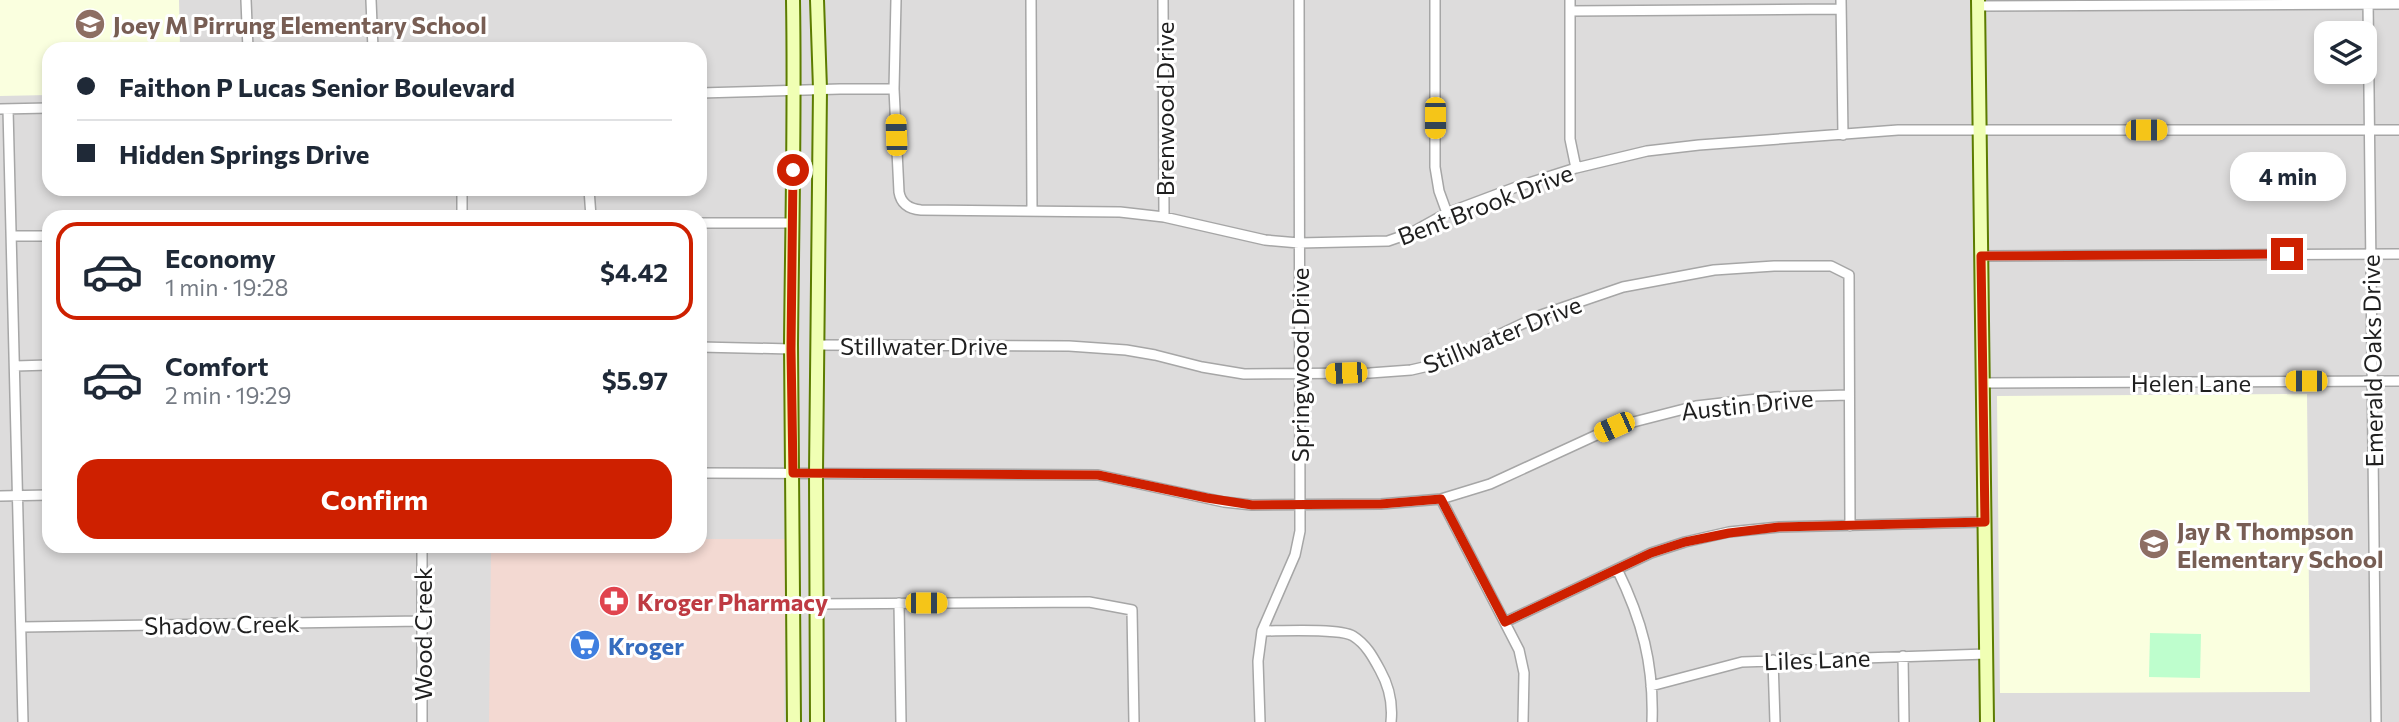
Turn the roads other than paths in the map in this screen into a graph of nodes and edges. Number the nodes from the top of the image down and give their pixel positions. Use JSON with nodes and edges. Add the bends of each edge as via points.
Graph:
{"nodes":[{"id":1,"x":246,"y":0,"type":"edge"},
{"id":2,"x":371,"y":0,"type":"edge"},
{"id":3,"x":793,"y":0,"type":"edge"},
{"id":4,"x":817,"y":0,"type":"edge"},
{"id":5,"x":896,"y":0,"type":"edge"},
{"id":6,"x":1031,"y":0,"type":"edge"},
{"id":7,"x":1163,"y":0,"type":"edge"},
{"id":8,"x":1299,"y":0,"type":"edge"},
{"id":9,"x":1435,"y":0,"type":"edge"},
{"id":10,"x":1570,"y":0,"type":"edge"},
{"id":11,"x":2368,"y":2,"type":"edge"},
{"id":12,"x":1978,"y":3,"type":"edge"},
{"id":13,"x":1841,"y":4,"type":"edge"},
{"id":14,"x":2399,"y":4,"type":"edge"},
{"id":15,"x":1570,"y":11,"type":"junction"},
{"id":16,"x":248,"y":42,"type":"edge"},
{"id":17,"x":373,"y":42,"type":"edge"},
{"id":18,"x":820,"y":89,"type":"junction"},
{"id":19,"x":894,"y":89,"type":"junction"},
{"id":20,"x":794,"y":91,"type":"junction"},
{"id":21,"x":707,"y":93,"type":"edge"},
{"id":22,"x":42,"y":108,"type":"edge"},
{"id":23,"x":4,"y":109,"type":"edge"},
{"id":24,"x":1979,"y":130,"type":"junction"},
{"id":25,"x":2369,"y":130,"type":"junction"},
{"id":26,"x":2399,"y":130,"type":"edge"},
{"id":27,"x":1843,"y":135,"type":"junction"},
{"id":28,"x":1576,"y":168,"type":"junction"},
{"id":29,"x":1031,"y":211,"type":"junction"},
{"id":30,"x":1447,"y":213,"type":"junction"},
{"id":31,"x":1164,"y":217,"type":"junction"},
{"id":32,"x":707,"y":223,"type":"edge"},
{"id":33,"x":792,"y":223,"type":"junction"},
{"id":34,"x":12,"y":236,"type":"junction"},
{"id":35,"x":42,"y":236,"type":"edge"},
{"id":36,"x":1298,"y":243,"type":"junction"},
{"id":37,"x":2370,"y":254,"type":"junction"},
{"id":38,"x":2399,"y":254,"type":"edge"},
{"id":39,"x":1981,"y":256,"type":"junction"},
{"id":40,"x":817,"y":345,"type":"junction"},
{"id":41,"x":707,"y":347,"type":"edge"},
{"id":42,"x":791,"y":349,"type":"junction"},
{"id":43,"x":42,"y":365,"type":"edge"},
{"id":44,"x":15,"y":366,"type":"junction"},
{"id":45,"x":1298,"y":375,"type":"junction"},
{"id":46,"x":2372,"y":381,"type":"junction"},
{"id":47,"x":2399,"y":381,"type":"edge"},
{"id":48,"x":1983,"y":383,"type":"junction"},
{"id":49,"x":1849,"y":395,"type":"junction"},
{"id":50,"x":707,"y":473,"type":"edge"},
{"id":51,"x":793,"y":473,"type":"junction"},
{"id":52,"x":816,"y":473,"type":"junction"},
{"id":53,"x":42,"y":495,"type":"edge"},
{"id":54,"x":0,"y":496,"type":"edge"},
{"id":55,"x":19,"y":496,"type":"junction"},
{"id":56,"x":1441,"y":499,"type":"junction"},
{"id":57,"x":1299,"y":505,"type":"junction"},
{"id":58,"x":1985,"y":522,"type":"junction"},
{"id":59,"x":1850,"y":526,"type":"junction"},
{"id":60,"x":422,"y":553,"type":"edge"},
{"id":61,"x":1617,"y":569,"type":"junction"},
{"id":62,"x":899,"y":603,"type":"junction"},
{"id":63,"x":817,"y":604,"type":"junction"},
{"id":64,"x":422,"y":621,"type":"junction"},
{"id":65,"x":1505,"y":622,"type":"junction"},
{"id":66,"x":22,"y":627,"type":"junction"},
{"id":67,"x":1262,"y":631,"type":"junction"},
{"id":68,"x":794,"y":639,"type":"junction"},
{"id":69,"x":817,"y":639,"type":"junction"},
{"id":70,"x":1987,"y":654,"type":"junction"},
{"id":71,"x":1903,"y":656,"type":"junction"},
{"id":72,"x":1773,"y":660,"type":"junction"},
{"id":73,"x":1651,"y":686,"type":"junction"},
{"id":74,"x":23,"y":722,"type":"edge"},
{"id":75,"x":422,"y":722,"type":"edge"},
{"id":76,"x":794,"y":722,"type":"edge"},
{"id":77,"x":817,"y":722,"type":"edge"},
{"id":78,"x":901,"y":722,"type":"edge"},
{"id":79,"x":1134,"y":722,"type":"edge"},
{"id":80,"x":1260,"y":722,"type":"edge"},
{"id":81,"x":1391,"y":722,"type":"edge"},
{"id":82,"x":1523,"y":722,"type":"edge"},
{"id":83,"x":1652,"y":722,"type":"edge"},
{"id":84,"x":1775,"y":722,"type":"edge"},
{"id":85,"x":1904,"y":722,"type":"edge"},
{"id":86,"x":1987,"y":722,"type":"edge"},
{"id":87,"x":2376,"y":722,"type":"edge"}],
"edges":[{"from":1,"to":16,"type":"street"},
{"from":2,"to":17,"type":"street"},
{"from":3,"to":20,"type":"street"},
{"from":4,"to":18,"type":"street"},
{"from":5,"to":19,"type":"street","name":"Bent Brook Drive"},
{"from":6,"to":29,"type":"street"},
{"from":7,"to":31,"type":"street","name":"Brenwood Drive"},
{"from":8,"to":36,"type":"street","name":"Springwood Drive"},
{"from":9,"to":30,"type":"street","via":[[1435,167]]},
{"from":10,"to":15,"type":"street"},
{"from":11,"to":12,"type":"street"},
{"from":11,"to":14,"type":"street"},
{"from":11,"to":25,"type":"street","name":"Emerald Oaks Drive"},
{"from":12,"to":24,"type":"street"},
{"from":13,"to":15,"type":"street"},
{"from":13,"to":27,"type":"street"},
{"from":15,"to":28,"type":"street","via":[[1570,139]]},
{"from":18,"to":19,"type":"street"},
{"from":18,"to":20,"type":"street"},
{"from":18,"to":40,"type":"street"},
{"from":19,"to":29,"type":"street","name":"Bent Brook Drive","via":[[899,192],[907,206]]},
{"from":20,"to":21,"type":"street"},
{"from":20,"to":33,"type":"street"},
{"from":22,"to":23,"type":"street"},
{"from":23,"to":34,"type":"street"},
{"from":24,"to":25,"type":"street","name":"Bent Brook Drive"},
{"from":24,"to":27,"type":"street","name":"Bent Brook Drive"},
{"from":24,"to":39,"type":"street"},
{"from":25,"to":26,"type":"street","name":"Bent Brook Drive"},
{"from":25,"to":37,"type":"street","name":"Emerald Oaks Drive"},
{"from":27,"to":28,"type":"street","name":"Bent Brook Drive","via":[[1647,151]]},
{"from":28,"to":30,"type":"street","name":"Bent Brook Drive"},
{"from":29,"to":31,"type":"street","name":"Bent Brook Drive"},
{"from":30,"to":36,"type":"street","name":"Bent Brook Drive","via":[[1388,241]]},
{"from":31,"to":36,"type":"street","name":"Bent Brook Drive"},
{"from":32,"to":33,"type":"street"},
{"from":33,"to":42,"type":"street"},
{"from":34,"to":35,"type":"street"},
{"from":34,"to":44,"type":"street"},
{"from":36,"to":45,"type":"street","name":"Springwood Drive"},
{"from":37,"to":38,"type":"street"},
{"from":37,"to":39,"type":"street"},
{"from":37,"to":46,"type":"street","name":"Emerald Oaks Drive"},
{"from":39,"to":48,"type":"street"},
{"from":40,"to":45,"type":"street","name":"Stillwater Drive","via":[[1069,346],[1145,353],[1244,374]]},
{"from":40,"to":52,"type":"street"},
{"from":41,"to":42,"type":"street"},
{"from":42,"to":51,"type":"street"},
{"from":43,"to":44,"type":"street"},
{"from":44,"to":55,"type":"street"},
{"from":45,"to":49,"type":"street","name":"Stillwater Drive","via":[[1411,370],[1437,364],[1541,315],[1623,287],[1714,271],[1830,266],[1849,275]]},
{"from":45,"to":57,"type":"street","name":"Springwood Drive"},
{"from":46,"to":47,"type":"street","name":"Helen Lane"},
{"from":46,"to":48,"type":"street","name":"Helen Lane"},
{"from":46,"to":87,"type":"street","name":"Emerald Oaks Drive"},
{"from":48,"to":58,"type":"street"},
{"from":49,"to":56,"type":"street","name":"Austin Drive","via":[[1696,405],[1614,427],[1490,484]]},
{"from":49,"to":59,"type":"street","name":"Stillwater Drive"},
{"from":50,"to":51,"type":"street","name":"Austin Drive"},
{"from":51,"to":52,"type":"street","name":"Austin Drive"},
{"from":51,"to":68,"type":"street"},
{"from":52,"to":57,"type":"street","name":"Austin Drive","via":[[1098,475],[1224,502]]},
{"from":52,"to":63,"type":"street"},
{"from":53,"to":55,"type":"street"},
{"from":54,"to":55,"type":"street"},
{"from":55,"to":66,"type":"street"},
{"from":56,"to":57,"type":"street","name":"Austin Drive"},
{"from":56,"to":65,"type":"street"},
{"from":57,"to":67,"type":"street","name":"Springwood Drive","via":[[1295,555]]},
{"from":58,"to":59,"type":"street"},
{"from":58,"to":70,"type":"street"},
{"from":59,"to":61,"type":"street","via":[[1729,533],[1685,542]]},
{"from":60,"to":64,"type":"street","name":"Wood Creek"},
{"from":61,"to":65,"type":"street"},
{"from":61,"to":73,"type":"street","via":[[1640,621]]},
{"from":62,"to":63,"type":"street"},
{"from":62,"to":78,"type":"street"},
{"from":62,"to":79,"type":"street","via":[[1089,603],[1132,610]]},
{"from":63,"to":69,"type":"street"},
{"from":64,"to":66,"type":"street","name":"Shadow Creek"},
{"from":64,"to":75,"type":"street","name":"Wood Creek"},
{"from":65,"to":82,"type":"street","via":[[1524,673]]},
{"from":66,"to":74,"type":"street"},
{"from":67,"to":80,"type":"street","name":"Springwood Drive"},
{"from":67,"to":81,"type":"street","via":[[1344,632],[1357,638],[1387,685]]},
{"from":68,"to":69,"type":"street"},
{"from":68,"to":76,"type":"street"},
{"from":69,"to":77,"type":"street"},
{"from":70,"to":71,"type":"street","name":"Liles Lane"},
{"from":70,"to":86,"type":"street"},
{"from":71,"to":72,"type":"street","name":"Liles Lane"},
{"from":71,"to":85,"type":"street"},
{"from":72,"to":73,"type":"street","name":"Liles Lane","via":[[1742,662]]},
{"from":72,"to":84,"type":"street"},
{"from":73,"to":83,"type":"street"}]}
